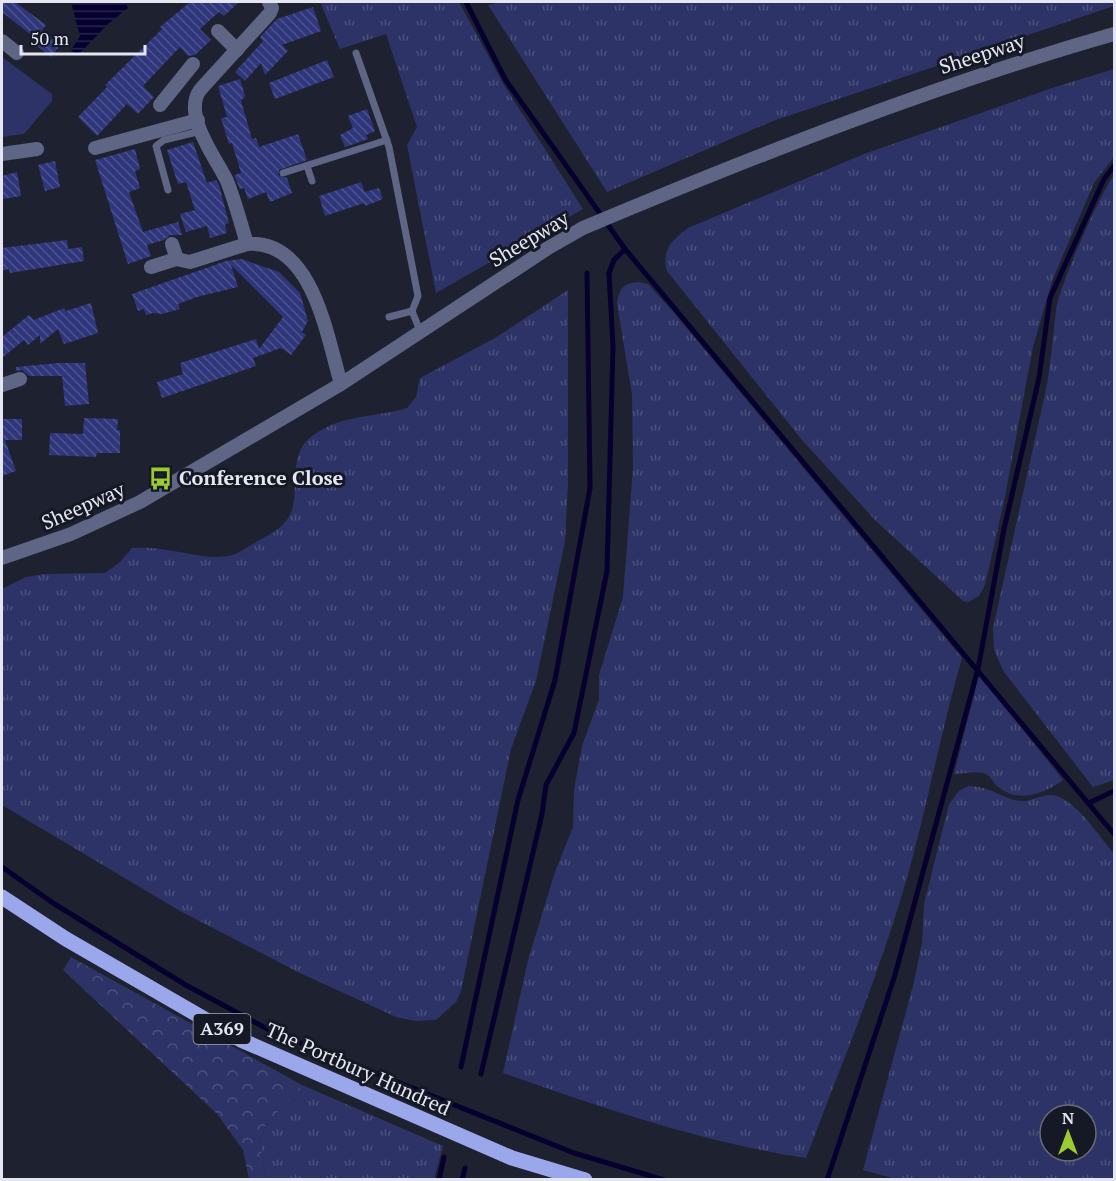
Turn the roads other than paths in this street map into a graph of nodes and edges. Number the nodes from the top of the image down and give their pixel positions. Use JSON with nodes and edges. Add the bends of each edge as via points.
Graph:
{"nodes":[{"id":1,"x":269,"y":2,"type":"edge"},
{"id":2,"x":218,"y":31,"type":"dead end"},
{"id":3,"x":1114,"y":34,"type":"edge"},
{"id":4,"x":2,"y":41,"type":"edge"},
{"id":5,"x":237,"y":50,"type":"junction"},
{"id":6,"x":356,"y":52,"type":"dead end"},
{"id":7,"x":17,"y":53,"type":"dead end"},
{"id":8,"x":193,"y":64,"type":"dead end"},
{"id":9,"x":176,"y":86,"type":"junction"},
{"id":10,"x":197,"y":94,"type":"junction"},
{"id":11,"x":160,"y":105,"type":"dead end"},
{"id":12,"x":200,"y":125,"type":"junction"},
{"id":13,"x":387,"y":141,"type":"junction"},
{"id":14,"x":95,"y":148,"type":"dead end"},
{"id":15,"x":37,"y":149,"type":"dead end"},
{"id":16,"x":2,"y":154,"type":"edge"},
{"id":17,"x":307,"y":166,"type":"junction"},
{"id":18,"x":283,"y":173,"type":"dead end"},
{"id":19,"x":312,"y":181,"type":"dead end"},
{"id":20,"x":168,"y":190,"type":"dead end"},
{"id":21,"x":172,"y":244,"type":"dead end"},
{"id":22,"x":247,"y":244,"type":"junction"},
{"id":23,"x":177,"y":259,"type":"junction"},
{"id":24,"x":151,"y":267,"type":"dead end"},
{"id":25,"x":412,"y":311,"type":"junction"},
{"id":26,"x":389,"y":317,"type":"dead end"},
{"id":27,"x":420,"y":331,"type":"junction"},
{"id":28,"x":20,"y":379,"type":"dead end"},
{"id":29,"x":341,"y":384,"type":"junction"},
{"id":30,"x":2,"y":385,"type":"edge"},
{"id":31,"x":2,"y":558,"type":"edge"},
{"id":32,"x":2,"y":897,"type":"edge"},
{"id":33,"x":585,"y":1179,"type":"edge"}],
"edges":[{"from":1,"to":5,"type":"street","via":[[270,13]]},
{"from":2,"to":5,"type":"street"},
{"from":3,"to":27,"type":"street","name":"Sheepway","via":[[944,86],[820,131],[605,219],[548,248]]},
{"from":4,"to":7,"type":"street"},
{"from":5,"to":10,"type":"street"},
{"from":6,"to":13,"type":"lane"},
{"from":8,"to":9,"type":"street"},
{"from":9,"to":10,"type":"street"},
{"from":9,"to":11,"type":"street"},
{"from":10,"to":12,"type":"street"},
{"from":12,"to":14,"type":"street"},
{"from":12,"to":20,"type":"lane","via":[[156,146]]},
{"from":12,"to":22,"type":"street","via":[[209,152],[227,182]]},
{"from":13,"to":17,"type":"lane"},
{"from":13,"to":25,"type":"lane","via":[[418,297]]},
{"from":15,"to":16,"type":"street"},
{"from":17,"to":18,"type":"lane"},
{"from":17,"to":19,"type":"lane"},
{"from":21,"to":23,"type":"street"},
{"from":22,"to":23,"type":"street","via":[[190,262]]},
{"from":22,"to":29,"type":"street","via":[[281,253],[308,280]]},
{"from":23,"to":24,"type":"street"},
{"from":25,"to":26,"type":"lane"},
{"from":25,"to":27,"type":"lane"},
{"from":27,"to":29,"type":"street","name":"Sheepway"},
{"from":28,"to":30,"type":"street"},
{"from":29,"to":31,"type":"street","name":"Sheepway","via":[[140,502],[71,534]]},
{"from":32,"to":33,"type":"main road","name":"The Portbury Hundred","number":"A369","via":[[66,939],[241,1040],[512,1158]]}]}
